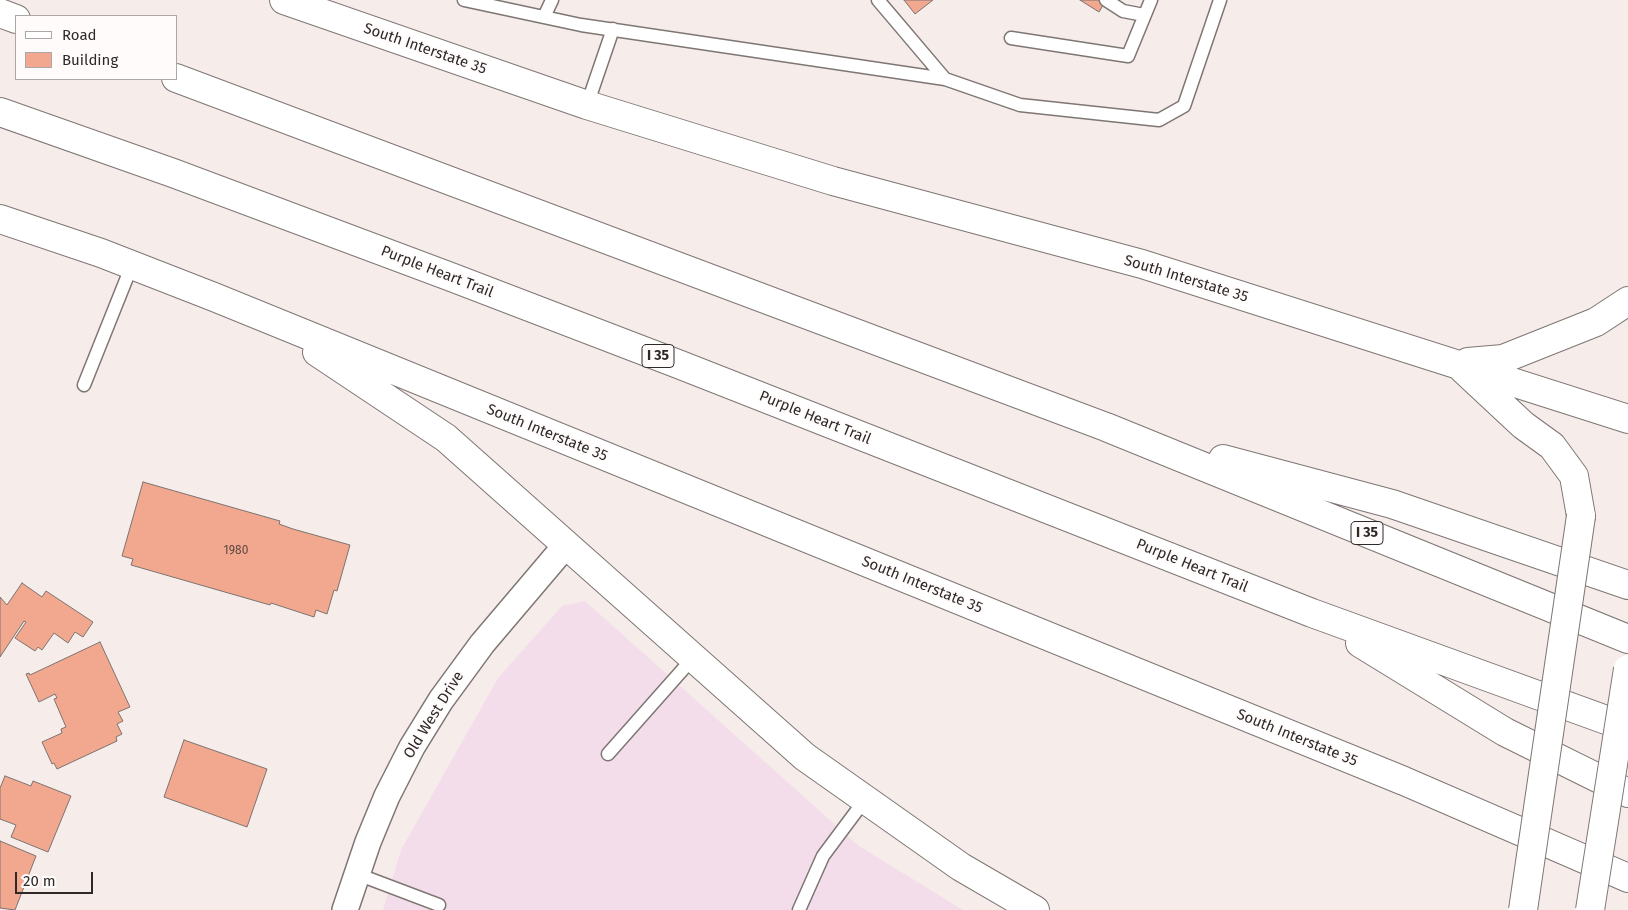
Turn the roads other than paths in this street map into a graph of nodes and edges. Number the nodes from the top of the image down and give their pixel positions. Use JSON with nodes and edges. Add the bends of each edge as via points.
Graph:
{"nodes":[{"id":1,"x":284,"y":0,"type":"edge"},
{"id":2,"x":464,"y":0,"type":"edge"},
{"id":3,"x":552,"y":0,"type":"edge"},
{"id":4,"x":878,"y":0,"type":"edge"},
{"id":5,"x":1106,"y":0,"type":"edge"},
{"id":6,"x":1151,"y":0,"type":"edge"},
{"id":7,"x":1220,"y":0,"type":"edge"},
{"id":8,"x":0,"y":13,"type":"edge"},
{"id":9,"x":1144,"y":15,"type":"junction"},
{"id":10,"x":544,"y":17,"type":"junction"},
{"id":11,"x":15,"y":19,"type":"edge"},
{"id":12,"x":613,"y":29,"type":"junction"},
{"id":13,"x":1011,"y":38,"type":"dead end"},
{"id":14,"x":178,"y":79,"type":"edge"},
{"id":15,"x":945,"y":79,"type":"junction"},
{"id":16,"x":587,"y":105,"type":"junction"},
{"id":17,"x":0,"y":112,"type":"edge"},
{"id":18,"x":0,"y":219,"type":"edge"},
{"id":19,"x":132,"y":265,"type":"junction"},
{"id":20,"x":214,"y":297,"type":"junction"},
{"id":21,"x":1628,"y":301,"type":"edge"},
{"id":22,"x":1457,"y":363,"type":"junction"},
{"id":23,"x":84,"y":385,"type":"dead end"},
{"id":24,"x":1628,"y":419,"type":"edge"},
{"id":25,"x":1106,"y":427,"type":"junction"},
{"id":26,"x":566,"y":545,"type":"junction"},
{"id":27,"x":1628,"y":585,"type":"edge"},
{"id":28,"x":1312,"y":613,"type":"junction"},
{"id":29,"x":1628,"y":639,"type":"edge"},
{"id":30,"x":693,"y":658,"type":"junction"},
{"id":31,"x":1628,"y":669,"type":"edge"},
{"id":32,"x":1628,"y":728,"type":"edge"},
{"id":33,"x":608,"y":754,"type":"dead end"},
{"id":34,"x":1628,"y":793,"type":"edge"},
{"id":35,"x":864,"y":801,"type":"junction"},
{"id":36,"x":357,"y":874,"type":"junction"},
{"id":37,"x":1628,"y":878,"type":"edge"},
{"id":38,"x":439,"y":905,"type":"dead end"},
{"id":39,"x":345,"y":910,"type":"edge"},
{"id":40,"x":799,"y":910,"type":"edge"},
{"id":41,"x":1035,"y":910,"type":"edge"},
{"id":42,"x":1524,"y":910,"type":"edge"},
{"id":43,"x":1590,"y":910,"type":"edge"}],
"edges":[{"from":1,"to":16,"type":"main road","name":"South Interstate 35"},
{"from":2,"to":10,"type":"lane"},
{"from":3,"to":10,"type":"lane"},
{"from":4,"to":15,"type":"lane"},
{"from":5,"to":9,"type":"lane","via":[[1123,11]]},
{"from":6,"to":9,"type":"lane"},
{"from":7,"to":15,"type":"lane","via":[[1184,106],[1159,120],[1020,105]]},
{"from":8,"to":11,"type":"main road"},
{"from":9,"to":13,"type":"lane","via":[[1128,56]]},
{"from":10,"to":12,"type":"lane"},
{"from":12,"to":15,"type":"lane"},
{"from":12,"to":16,"type":"lane"},
{"from":14,"to":25,"type":"main road","number":"I 35"},
{"from":16,"to":22,"type":"main road","name":"South Interstate 35","via":[[833,181],[1142,264]]},
{"from":17,"to":28,"type":"main road","name":"Purple Heart Trail","number":"I 35","via":[[191,180],[660,357]]},
{"from":18,"to":19,"type":"main road","name":"South Interstate 35"},
{"from":19,"to":20,"type":"main road","name":"South Interstate 35"},
{"from":19,"to":23,"type":"lane"},
{"from":20,"to":26,"type":"main road","name":"South Interstate 35","via":[[316,351],[446,438]]},
{"from":20,"to":37,"type":"main road","name":"South Interstate 35","via":[[1394,778]]},
{"from":21,"to":22,"type":"main road","via":[[1596,322],[1503,359]]},
{"from":22,"to":24,"type":"main road","name":"South Interstate 35"},
{"from":22,"to":42,"type":"main road","bridge":true,"via":[[1523,425],[1552,446],[1574,476],[1581,516]]},
{"from":25,"to":27,"type":"main road","via":[[1392,504]]},
{"from":25,"to":29,"type":"main road","number":"I 35"},
{"from":26,"to":30,"type":"main road","name":"South Interstate 35"},
{"from":26,"to":36,"type":"street","name":"Old West Drive","via":[[482,644],[440,700],[387,796]]},
{"from":28,"to":32,"type":"main road","name":"Purple Heart Trail","number":"I 35"},
{"from":28,"to":34,"type":"main road","via":[[1505,732]]},
{"from":30,"to":33,"type":"lane"},
{"from":30,"to":35,"type":"main road","name":"South Interstate 35","via":[[804,756]]},
{"from":31,"to":43,"type":"main road","bridge":true},
{"from":35,"to":40,"type":"lane","via":[[822,856]]},
{"from":35,"to":41,"type":"main road","name":"South Interstate 35","via":[[961,867]]},
{"from":36,"to":38,"type":"lane"},
{"from":36,"to":39,"type":"street","name":"Old West Drive"}]}
